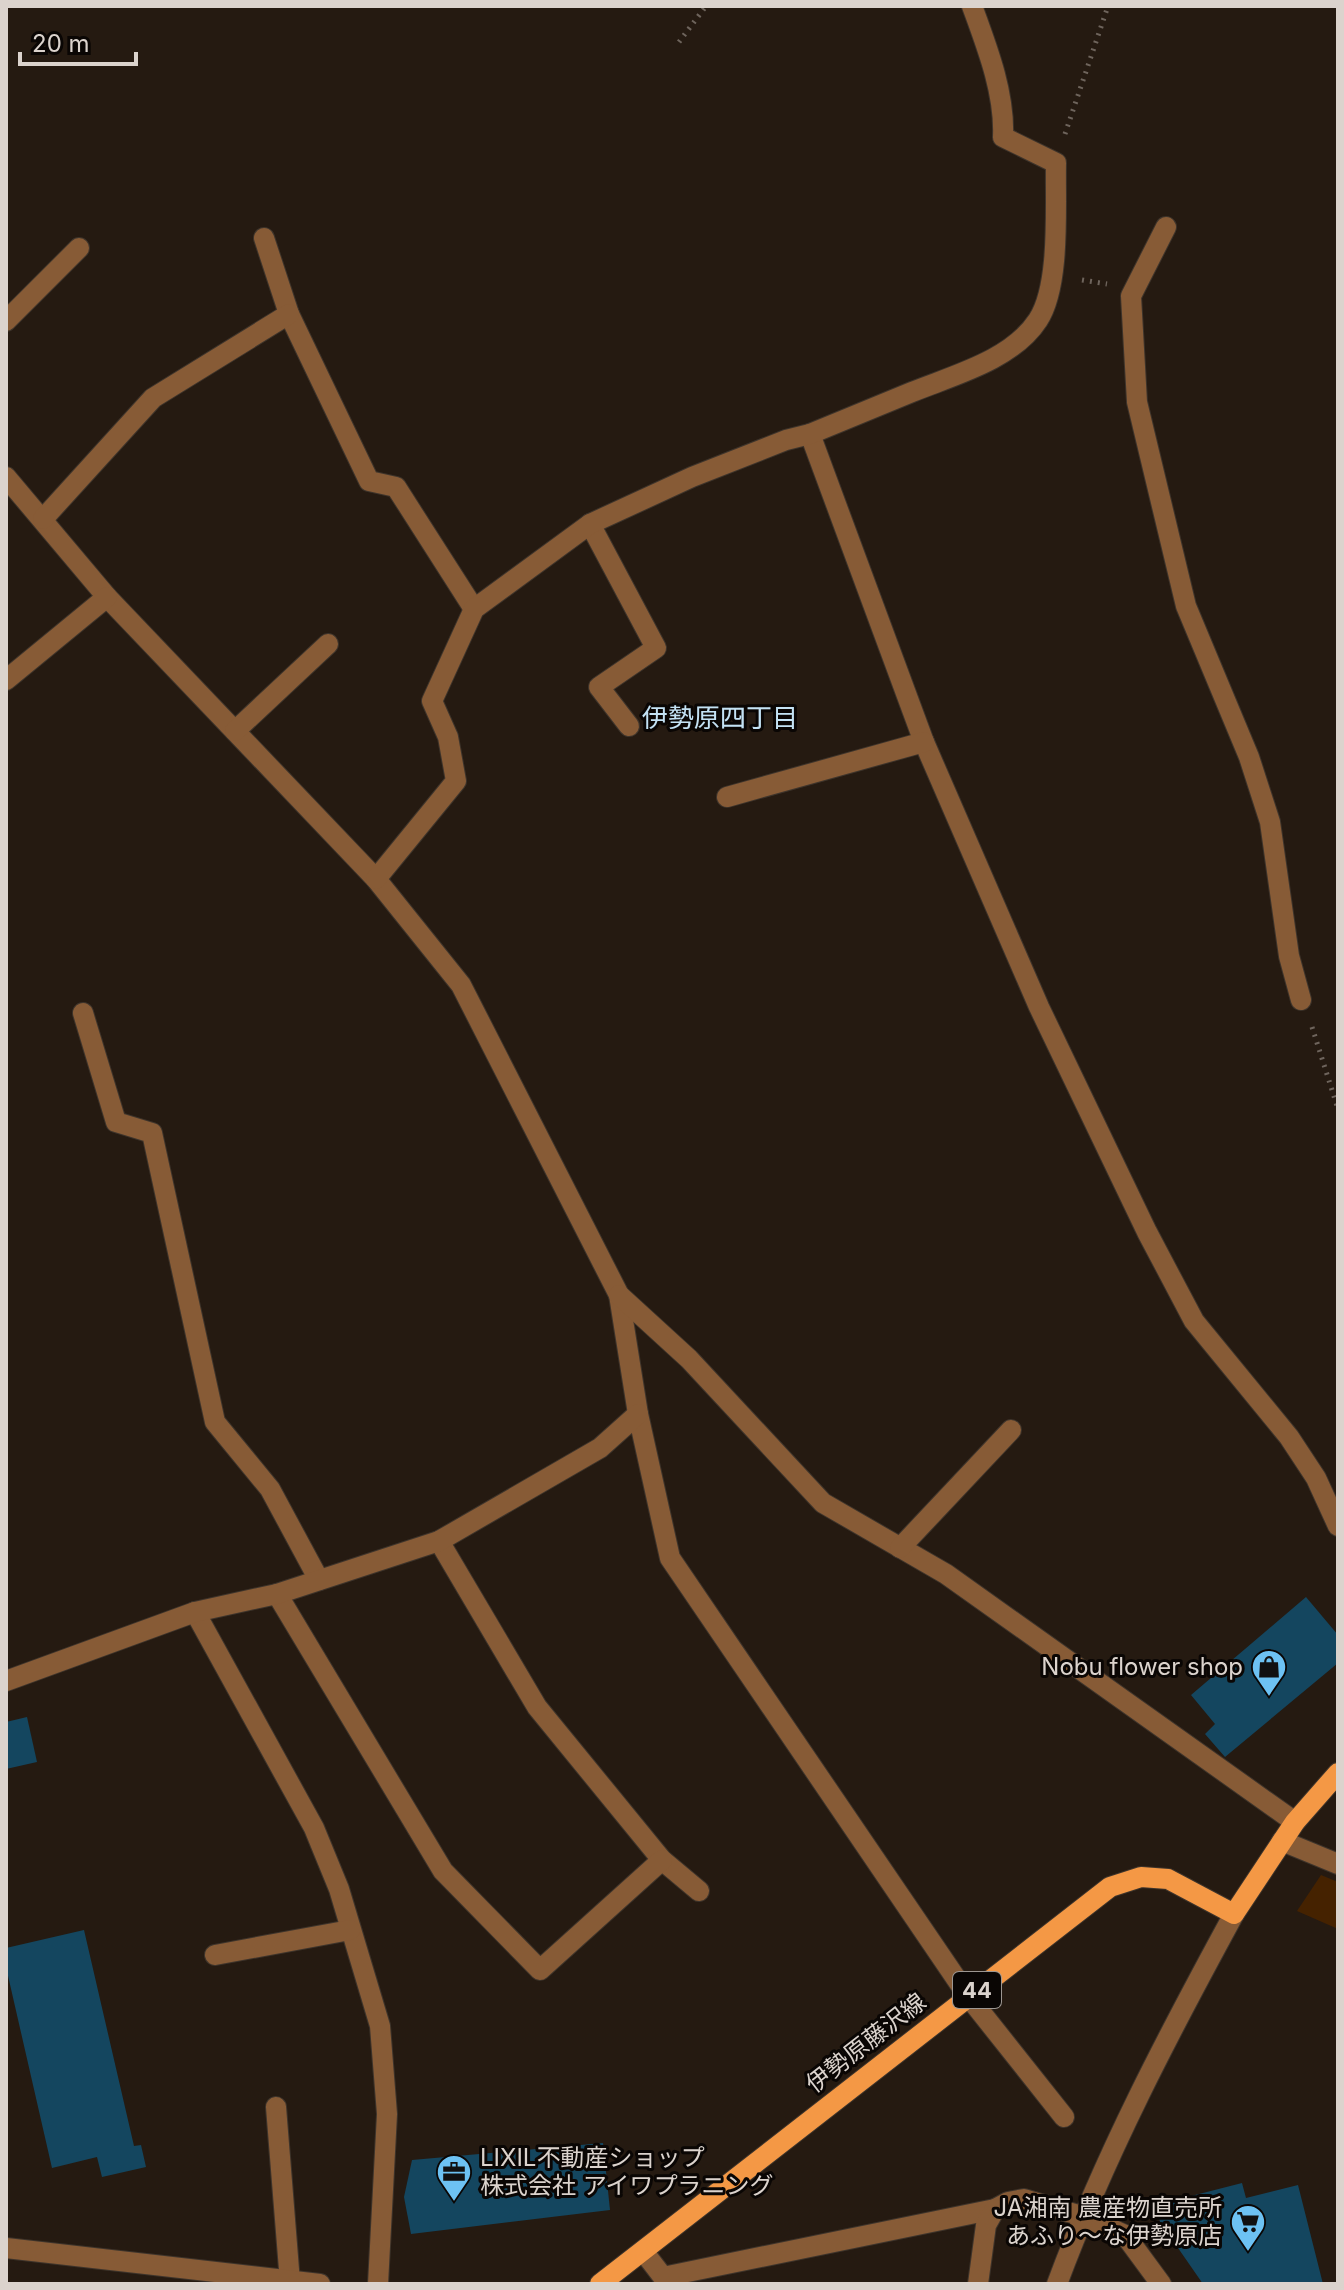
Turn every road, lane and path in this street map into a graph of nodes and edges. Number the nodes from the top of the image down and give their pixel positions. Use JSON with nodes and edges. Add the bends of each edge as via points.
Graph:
{"nodes":[{"id":1,"x":706,"y":6,"type":"edge"},
{"id":2,"x":972,"y":6,"type":"edge"},
{"id":3,"x":1108,"y":6,"type":"edge"},
{"id":4,"x":679,"y":42,"type":"dead end"},
{"id":5,"x":1056,"y":163,"type":"junction"},
{"id":6,"x":1166,"y":227,"type":"dead end"},
{"id":7,"x":264,"y":238,"type":"dead end"},
{"id":8,"x":79,"y":248,"type":"dead end"},
{"id":9,"x":1053,"y":275,"type":"junction"},
{"id":10,"x":1134,"y":289,"type":"junction"},
{"id":11,"x":289,"y":314,"type":"junction"},
{"id":12,"x":6,"y":321,"type":"edge"},
{"id":13,"x":810,"y":434,"type":"junction"},
{"id":14,"x":10,"y":489,"type":"edge"},
{"id":15,"x":43,"y":519,"type":"junction"},
{"id":16,"x":590,"y":524,"type":"junction"},
{"id":17,"x":107,"y":597,"type":"junction"},
{"id":18,"x":474,"y":609,"type":"junction"},
{"id":19,"x":328,"y":644,"type":"dead end"},
{"id":20,"x":6,"y":680,"type":"edge"},
{"id":21,"x":629,"y":726,"type":"dead end"},
{"id":22,"x":235,"y":731,"type":"junction"},
{"id":23,"x":924,"y":742,"type":"junction"},
{"id":24,"x":727,"y":797,"type":"dead end"},
{"id":25,"x":376,"y":879,"type":"junction"},
{"id":26,"x":1301,"y":1000,"type":"joint"},
{"id":27,"x":83,"y":1013,"type":"dead end"},
{"id":28,"x":1338,"y":1109,"type":"edge"},
{"id":29,"x":619,"y":1295,"type":"junction"},
{"id":30,"x":638,"y":1414,"type":"junction"},
{"id":31,"x":1011,"y":1430,"type":"dead end"},
{"id":32,"x":1338,"y":1526,"type":"edge"},
{"id":33,"x":439,"y":1541,"type":"junction"},
{"id":34,"x":900,"y":1548,"type":"junction"},
{"id":35,"x":319,"y":1580,"type":"junction"},
{"id":36,"x":277,"y":1594,"type":"junction"},
{"id":37,"x":195,"y":1612,"type":"junction"},
{"id":38,"x":6,"y":1681,"type":"edge"},
{"id":39,"x":1338,"y":1773,"type":"edge"},
{"id":40,"x":1295,"y":1822,"type":"junction"},
{"id":41,"x":1282,"y":1841,"type":"junction"},
{"id":42,"x":662,"y":1860,"type":"junction"},
{"id":43,"x":1338,"y":1864,"type":"edge"},
{"id":44,"x":699,"y":1891,"type":"dead end"},
{"id":45,"x":1234,"y":1914,"type":"junction"},
{"id":46,"x":350,"y":1930,"type":"junction"},
{"id":47,"x":215,"y":1955,"type":"dead end"},
{"id":48,"x":968,"y":1996,"type":"junction"},
{"id":49,"x":276,"y":2107,"type":"dead end"},
{"id":50,"x":1064,"y":2117,"type":"dead end"},
{"id":51,"x":995,"y":2209,"type":"junction"},
{"id":52,"x":1082,"y":2216,"type":"junction"},
{"id":53,"x":6,"y":2248,"type":"edge"},
{"id":54,"x":643,"y":2251,"type":"junction"},
{"id":55,"x":290,"y":2282,"type":"junction"},
{"id":56,"x":320,"y":2284,"type":"edge"},
{"id":57,"x":378,"y":2284,"type":"edge"},
{"id":58,"x":600,"y":2284,"type":"edge"},
{"id":59,"x":978,"y":2284,"type":"edge"},
{"id":60,"x":1057,"y":2284,"type":"edge"},
{"id":61,"x":1161,"y":2284,"type":"edge"}],
"edges":[{"from":1,"to":4,"type":"path"},
{"from":2,"to":5,"type":"street","via":[[992,66],[1003,137]]},
{"from":3,"to":5,"type":"path"},
{"from":5,"to":9,"type":"street"},
{"from":6,"to":10,"type":"street"},
{"from":7,"to":11,"type":"street"},
{"from":8,"to":12,"type":"street"},
{"from":9,"to":10,"type":"path"},
{"from":9,"to":13,"type":"street","via":[[1040,318],[1005,352]]},
{"from":10,"to":26,"type":"street","via":[[1137,402],[1186,606],[1270,822],[1289,956]]},
{"from":11,"to":15,"type":"street","via":[[153,398]]},
{"from":11,"to":18,"type":"street","via":[[369,481],[396,487]]},
{"from":13,"to":16,"type":"street","via":[[692,477]]},
{"from":13,"to":23,"type":"street"},
{"from":14,"to":15,"type":"street"},
{"from":15,"to":17,"type":"street"},
{"from":16,"to":18,"type":"street"},
{"from":16,"to":21,"type":"street","via":[[656,648],[599,687]]},
{"from":17,"to":20,"type":"street"},
{"from":17,"to":22,"type":"street"},
{"from":18,"to":25,"type":"street","via":[[432,701],[448,737],[456,781]]},
{"from":19,"to":22,"type":"street"},
{"from":22,"to":25,"type":"street"},
{"from":23,"to":24,"type":"street"},
{"from":23,"to":32,"type":"street","via":[[1039,1007],[1194,1321],[1303,1457]]},
{"from":25,"to":29,"type":"street","via":[[461,985]]},
{"from":26,"to":28,"type":"path"},
{"from":27,"to":35,"type":"street","via":[[116,1122],[152,1133],[215,1422],[270,1489]]},
{"from":29,"to":30,"type":"street"},
{"from":29,"to":34,"type":"street","via":[[689,1359],[823,1503]]},
{"from":30,"to":33,"type":"street","via":[[600,1448]]},
{"from":30,"to":48,"type":"street","via":[[670,1558]]},
{"from":31,"to":34,"type":"street"},
{"from":33,"to":35,"type":"street"},
{"from":33,"to":42,"type":"street","via":[[537,1707]]},
{"from":34,"to":40,"type":"street","via":[[1045,1642]]},
{"from":35,"to":36,"type":"street"},
{"from":36,"to":37,"type":"street"},
{"from":36,"to":42,"type":"street","via":[[443,1871],[540,1970]]},
{"from":37,"to":38,"type":"street"},
{"from":37,"to":46,"type":"street","via":[[314,1828]]},
{"from":39,"to":40,"type":"main road"},
{"from":40,"to":41,"type":"main road"},
{"from":41,"to":43,"type":"street"},
{"from":41,"to":45,"type":"main road"},
{"from":42,"to":44,"type":"street"},
{"from":45,"to":48,"type":"main road","name":"伊勢原藤沢線","number":"44","via":[[1168,1879],[1141,1877],[1110,1887]]},
{"from":45,"to":52,"type":"street","via":[[1175,2022]]},
{"from":46,"to":47,"type":"street"},
{"from":46,"to":57,"type":"street","via":[[380,2026],[384,2070],[387,2114]]},
{"from":48,"to":50,"type":"street"},
{"from":48,"to":54,"type":"main road","name":"伊勢原藤沢線","number":"44"},
{"from":49,"to":55,"type":"street"},
{"from":51,"to":52,"type":"street","via":[[1024,2199]]},
{"from":51,"to":54,"type":"street","via":[[663,2277]]},
{"from":51,"to":59,"type":"street","via":[[986,2225]]},
{"from":52,"to":60,"type":"street"},
{"from":52,"to":61,"type":"street","via":[[1125,2235]]},
{"from":53,"to":55,"type":"street"},
{"from":54,"to":58,"type":"main road","name":"伊勢原藤沢線","number":"44"},
{"from":55,"to":56,"type":"street"}]}
